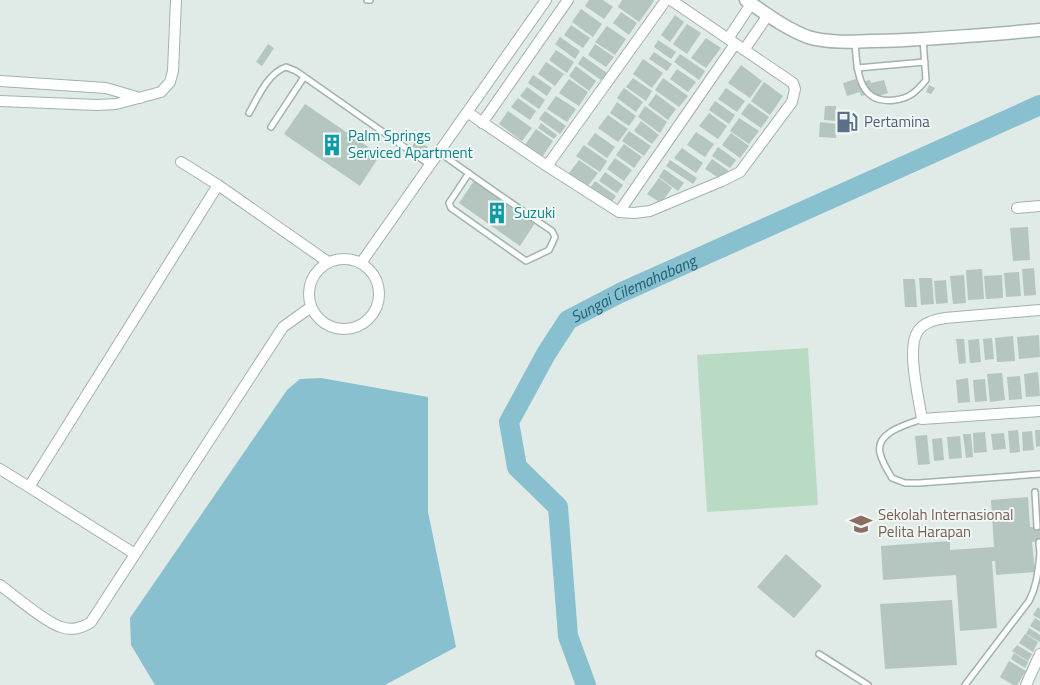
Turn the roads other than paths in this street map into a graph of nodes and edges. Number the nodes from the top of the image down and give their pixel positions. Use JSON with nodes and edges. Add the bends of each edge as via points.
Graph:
{"nodes":[{"id":1,"x":176,"y":0,"type":"edge"},
{"id":2,"x":546,"y":0,"type":"edge"},
{"id":3,"x":568,"y":0,"type":"edge"},
{"id":4,"x":666,"y":0,"type":"edge"},
{"id":5,"x":671,"y":0,"type":"edge"},
{"id":6,"x":748,"y":2,"type":"edge"},
{"id":7,"x":768,"y":15,"type":"junction"},
{"id":8,"x":1040,"y":30,"type":"edge"},
{"id":9,"x":923,"y":39,"type":"junction"},
{"id":10,"x":855,"y":42,"type":"junction"},
{"id":11,"x":736,"y":44,"type":"junction"},
{"id":12,"x":924,"y":62,"type":"junction"},
{"id":13,"x":857,"y":68,"type":"junction"},
{"id":14,"x":304,"y":77,"type":"junction"},
{"id":15,"x":0,"y":81,"type":"edge"},
{"id":16,"x":141,"y":98,"type":"junction"},
{"id":17,"x":0,"y":100,"type":"edge"},
{"id":18,"x":467,"y":112,"type":"junction"},
{"id":19,"x":249,"y":113,"type":"dead end"},
{"id":20,"x":482,"y":123,"type":"junction"},
{"id":21,"x":270,"y":127,"type":"dead end"},
{"id":22,"x":439,"y":152,"type":"junction"},
{"id":23,"x":181,"y":162,"type":"dead end"},
{"id":24,"x":430,"y":165,"type":"junction"},
{"id":25,"x":547,"y":166,"type":"junction"},
{"id":26,"x":469,"y":173,"type":"junction"},
{"id":27,"x":218,"y":185,"type":"junction"},
{"id":28,"x":1040,"y":206,"type":"edge"},
{"id":29,"x":1017,"y":208,"type":"dead end"},
{"id":30,"x":619,"y":212,"type":"junction"},
{"id":31,"x":328,"y":262,"type":"junction"},
{"id":32,"x":362,"y":263,"type":"junction"},
{"id":33,"x":311,"y":307,"type":"junction"},
{"id":34,"x":1040,"y":310,"type":"edge"},
{"id":35,"x":1040,"y":411,"type":"edge"},
{"id":36,"x":922,"y":420,"type":"junction"},
{"id":37,"x":0,"y":469,"type":"edge"},
{"id":38,"x":1040,"y":474,"type":"edge"},
{"id":39,"x":29,"y":487,"type":"junction"},
{"id":40,"x":1035,"y":492,"type":"dead end"},
{"id":41,"x":1037,"y":527,"type":"dead end"},
{"id":42,"x":1038,"y":542,"type":"dead end"},
{"id":43,"x":135,"y":554,"type":"junction"},
{"id":44,"x":1040,"y":554,"type":"edge"},
{"id":45,"x":0,"y":585,"type":"edge"},
{"id":46,"x":819,"y":654,"type":"dead end"},
{"id":47,"x":1040,"y":654,"type":"edge"},
{"id":48,"x":868,"y":685,"type":"edge"},
{"id":49,"x":965,"y":685,"type":"edge"},
{"id":50,"x":1026,"y":685,"type":"edge"}],
"edges":[{"from":1,"to":16,"type":"street","via":[[172,77],[164,90]]},
{"from":2,"to":18,"type":"street"},
{"from":3,"to":20,"type":"street"},
{"from":4,"to":25,"type":"street"},
{"from":5,"to":11,"type":"street"},
{"from":6,"to":7,"type":"street"},
{"from":6,"to":11,"type":"street"},
{"from":7,"to":10,"type":"street","via":[[810,37]]},
{"from":7,"to":11,"type":"street"},
{"from":8,"to":9,"type":"street"},
{"from":9,"to":10,"type":"street"},
{"from":9,"to":12,"type":"lane"},
{"from":10,"to":13,"type":"lane"},
{"from":11,"to":30,"type":"street"},
{"from":11,"to":30,"type":"street","via":[[794,83],[792,102],[740,172],[650,211]]},
{"from":12,"to":13,"type":"lane"},
{"from":12,"to":13,"type":"lane","via":[[926,80],[915,94],[906,99],[884,101],[873,98],[864,87]]},
{"from":14,"to":19,"type":"lane","via":[[286,67],[280,69],[268,81]]},
{"from":14,"to":21,"type":"lane"},
{"from":14,"to":24,"type":"lane"},
{"from":15,"to":16,"type":"street","via":[[106,88]]},
{"from":16,"to":17,"type":"street","via":[[116,104]]},
{"from":18,"to":20,"type":"street"},
{"from":18,"to":22,"type":"street"},
{"from":20,"to":25,"type":"street"},
{"from":22,"to":24,"type":"street"},
{"from":22,"to":26,"type":"lane"},
{"from":23,"to":27,"type":"street"},
{"from":24,"to":32,"type":"street"},
{"from":25,"to":30,"type":"street"},
{"from":26,"to":26,"type":"lane","via":[[552,231],[555,237],[549,250],[526,261],[451,208],[449,202]]},
{"from":27,"to":31,"type":"street"},
{"from":27,"to":39,"type":"street"},
{"from":28,"to":29,"type":"street"},
{"from":31,"to":32,"type":"street","via":[[345,258]]},
{"from":31,"to":33,"type":"street","via":[[319,268],[309,286]]},
{"from":32,"to":33,"type":"street","via":[[371,271],[380,293],[372,316],[363,324],[351,328],[327,325]]},
{"from":33,"to":43,"type":"street","via":[[283,327]]},
{"from":34,"to":36,"type":"street","via":[[945,318],[923,325],[916,334],[914,348],[914,374]]},
{"from":35,"to":36,"type":"street"},
{"from":36,"to":38,"type":"lane","via":[[900,426],[880,443],[879,452],[892,478],[904,483],[919,483]]},
{"from":37,"to":39,"type":"street"},
{"from":39,"to":43,"type":"street"},
{"from":40,"to":41,"type":"lane"},
{"from":42,"to":44,"type":"lane"},
{"from":43,"to":45,"type":"street","via":[[96,615],[79,628],[57,626]]},
{"from":44,"to":49,"type":"lane","via":[[1034,592],[1029,601]]},
{"from":46,"to":48,"type":"lane"},
{"from":47,"to":50,"type":"street"}]}
